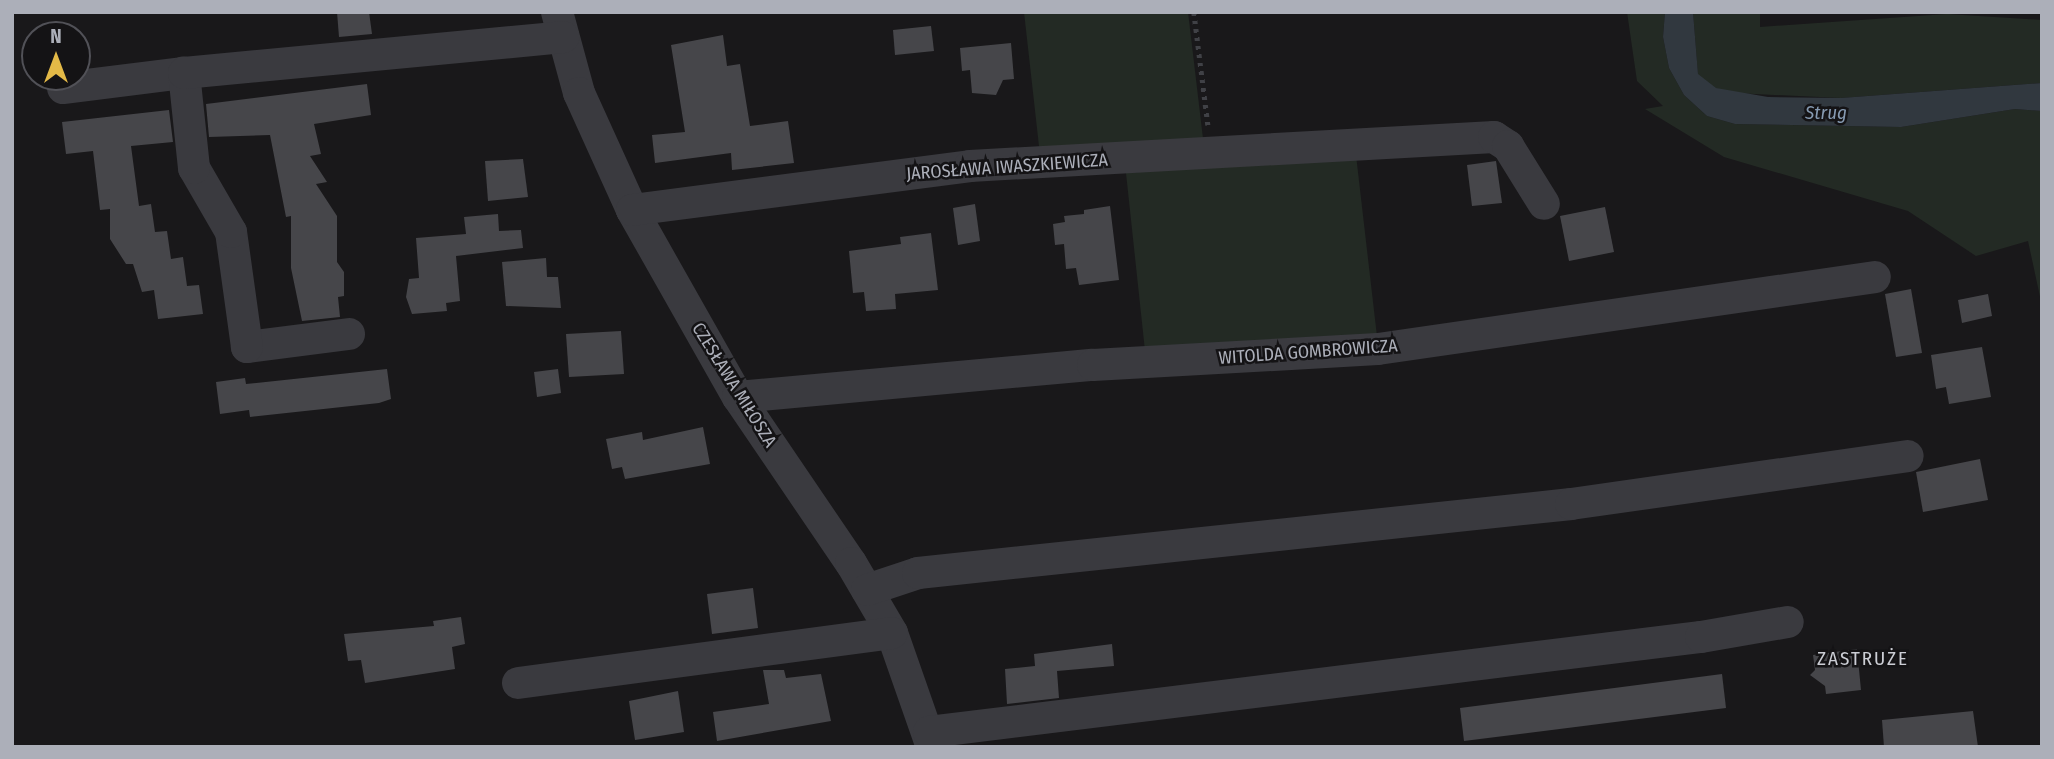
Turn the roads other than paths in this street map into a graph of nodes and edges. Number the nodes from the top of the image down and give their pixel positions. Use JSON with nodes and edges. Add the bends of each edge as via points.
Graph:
{"nodes":[{"id":1,"x":560,"y":25,"type":"edge"},
{"id":2,"x":184,"y":73,"type":"junction"},
{"id":3,"x":91,"y":85,"type":"edge"},
{"id":4,"x":1544,"y":204,"type":"dead end"},
{"id":5,"x":632,"y":210,"type":"junction"},
{"id":6,"x":1875,"y":277,"type":"dead end"},
{"id":7,"x":349,"y":334,"type":"dead end"},
{"id":8,"x":738,"y":397,"type":"junction"},
{"id":9,"x":1908,"y":456,"type":"dead end"},
{"id":10,"x":867,"y":590,"type":"junction"},
{"id":11,"x":1788,"y":622,"type":"dead end"},
{"id":12,"x":892,"y":633,"type":"junction"},
{"id":13,"x":518,"y":683,"type":"dead end"},
{"id":14,"x":931,"y":740,"type":"edge"}],
"edges":[{"from":1,"to":2,"type":"street"},
{"from":1,"to":5,"type":"street","name":"CZESŁAWA MIŁOSZA","via":[[579,93]]},
{"from":2,"to":3,"type":"street"},
{"from":2,"to":7,"type":"street","via":[[194,168],[231,232],[247,346]]},
{"from":4,"to":5,"type":"street","name":"JAROSŁAWA IWASZKIEWICZA","via":[[1508,146],[1494,137],[970,166]]},
{"from":5,"to":8,"type":"street","name":"CZESŁAWA MIŁOSZA"},
{"from":6,"to":8,"type":"street","name":"WITOLDA GOMBROWICZA","via":[[1378,349],[1093,365]]},
{"from":8,"to":10,"type":"street","name":"CZESŁAWA MIŁOSZA"},
{"from":9,"to":10,"type":"street","via":[[1571,504],[918,573]]},
{"from":10,"to":12,"type":"street","name":"CZESŁAWA MIŁOSZA"},
{"from":11,"to":14,"type":"street"},
{"from":12,"to":13,"type":"street"},
{"from":12,"to":14,"type":"street","name":"CZESŁAWA MIŁOSZA"}]}
